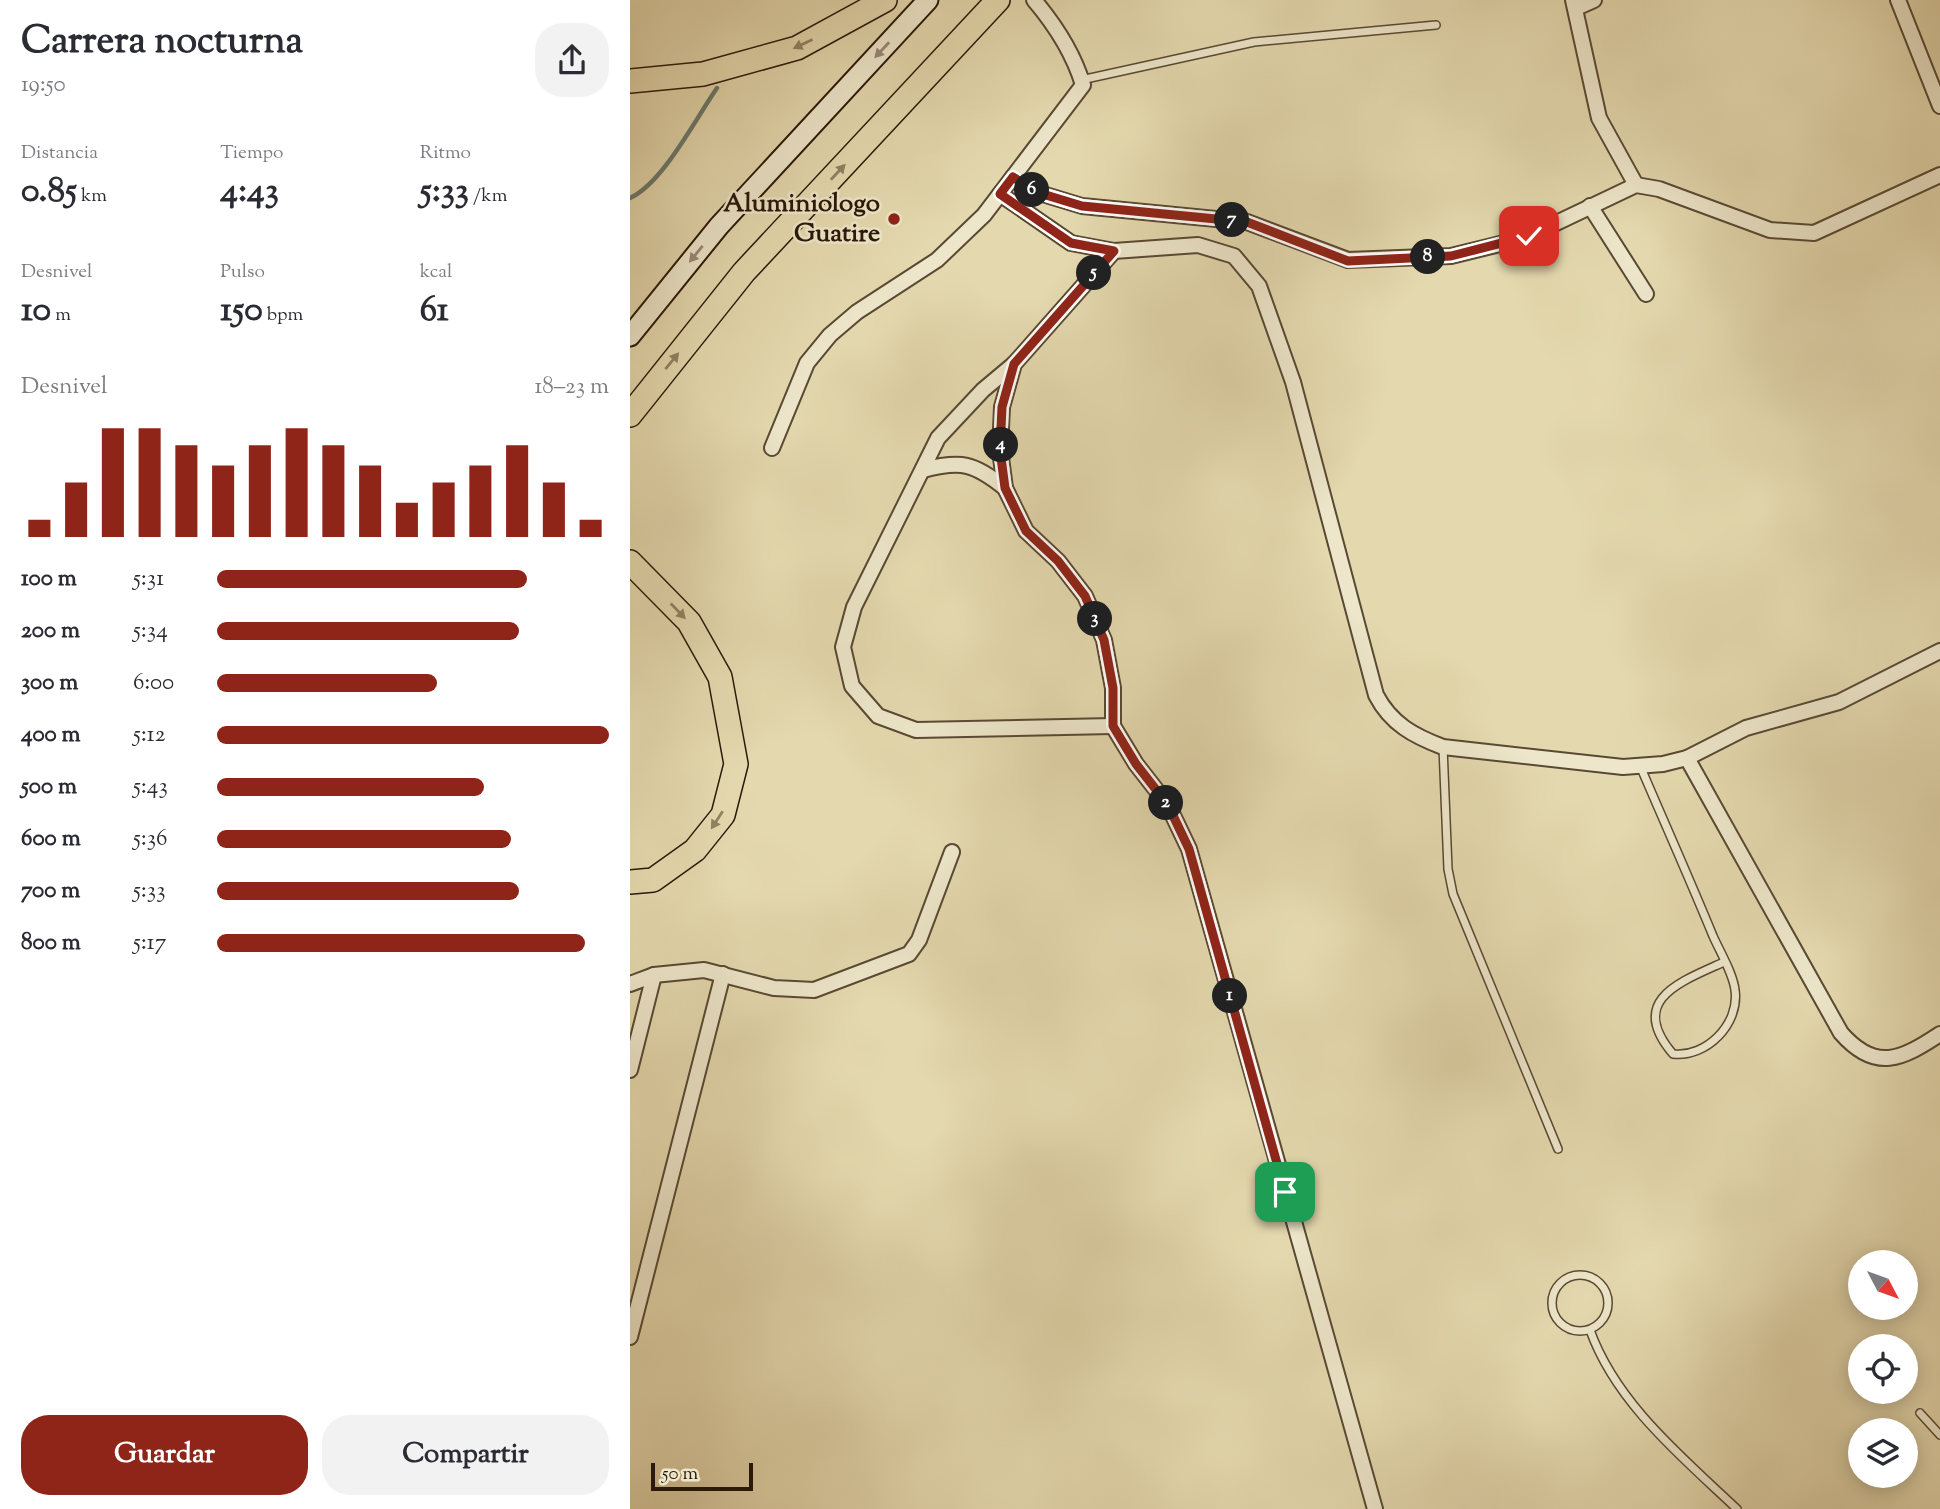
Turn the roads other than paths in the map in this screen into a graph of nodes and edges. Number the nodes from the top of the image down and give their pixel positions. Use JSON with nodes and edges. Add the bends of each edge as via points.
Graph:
{"nodes":[{"id":1,"x":885,"y":0,"type":"edge"},
{"id":2,"x":928,"y":0,"type":"edge"},
{"id":3,"x":998,"y":0,"type":"edge"},
{"id":4,"x":1034,"y":0,"type":"edge"},
{"id":5,"x":1594,"y":0,"type":"edge"},
{"id":6,"x":1898,"y":0,"type":"edge"},
{"id":7,"x":1574,"y":4,"type":"edge"},
{"id":8,"x":1436,"y":25,"type":"dead end"},
{"id":9,"x":1081,"y":80,"type":"junction"},
{"id":10,"x":630,"y":81,"type":"edge"},
{"id":11,"x":1939,"y":102,"type":"edge"},
{"id":12,"x":1940,"y":175,"type":"edge"},
{"id":13,"x":1013,"y":177,"type":"junction"},
{"id":14,"x":1636,"y":185,"type":"junction"},
{"id":15,"x":1000,"y":194,"type":"junction"},
{"id":16,"x":1590,"y":206,"type":"junction"},
{"id":17,"x":1114,"y":251,"type":"junction"},
{"id":18,"x":1646,"y":295,"type":"dead end"},
{"id":19,"x":630,"y":336,"type":"edge"},
{"id":20,"x":1014,"y":364,"type":"junction"},
{"id":21,"x":630,"y":415,"type":"edge"},
{"id":22,"x":772,"y":448,"type":"dead end"},
{"id":23,"x":923,"y":470,"type":"junction"},
{"id":24,"x":1005,"y":488,"type":"junction"},
{"id":25,"x":630,"y":562,"type":"edge"},
{"id":26,"x":1940,"y":651,"type":"edge"},
{"id":27,"x":1113,"y":726,"type":"junction"},
{"id":28,"x":1443,"y":747,"type":"junction"},
{"id":29,"x":1686,"y":758,"type":"junction"},
{"id":30,"x":1641,"y":768,"type":"junction"},
{"id":31,"x":952,"y":852,"type":"dead end"},
{"id":32,"x":630,"y":882,"type":"edge"},
{"id":33,"x":1724,"y":962,"type":"junction"},
{"id":34,"x":723,"y":974,"type":"junction"},
{"id":35,"x":654,"y":975,"type":"junction"},
{"id":36,"x":630,"y":984,"type":"edge"},
{"id":37,"x":1940,"y":1034,"type":"edge"},
{"id":38,"x":630,"y":1070,"type":"edge"},
{"id":39,"x":1558,"y":1149,"type":"dead end"},
{"id":40,"x":1590,"y":1330,"type":"junction"},
{"id":41,"x":630,"y":1337,"type":"edge"},
{"id":42,"x":1920,"y":1413,"type":"dead end"},
{"id":43,"x":1940,"y":1435,"type":"edge"},
{"id":44,"x":1375,"y":1509,"type":"edge"},
{"id":45,"x":1737,"y":1509,"type":"edge"}],
"edges":[{"from":1,"to":10,"type":"highway","one_way":true,"via":[[797,48],[703,74]]},
{"from":2,"to":19,"type":"main road","one_way":true,"via":[[719,226]]},
{"from":21,"to":3,"type":"highway","one_way":true,"via":[[744,272]]},
{"from":4,"to":9,"type":"street","via":[[1076,60]]},
{"from":5,"to":7,"type":"street"},
{"from":6,"to":11,"type":"street"},
{"from":7,"to":14,"type":"street","via":[[1599,118]]},
{"from":8,"to":9,"type":"lane","via":[[1254,42]]},
{"from":9,"to":13,"type":"street","via":[[1083,85]]},
{"from":12,"to":14,"type":"street","via":[[1837,225],[1791,234]]},
{"from":13,"to":15,"type":"street"},
{"from":13,"to":16,"type":"street","via":[[1045,196],[1082,206],[1247,222],[1348,261],[1451,256],[1529,236]]},
{"from":14,"to":16,"type":"street"},
{"from":15,"to":17,"type":"street","via":[[1071,243]]},
{"from":15,"to":22,"type":"street","via":[[937,260],[830,335],[807,363]]},
{"from":16,"to":18,"type":"street"},
{"from":17,"to":20,"type":"street"},
{"from":17,"to":28,"type":"street","via":[[1198,245],[1234,256],[1259,286],[1293,382],[1376,695],[1383,709],[1406,730]]},
{"from":20,"to":23,"type":"street","via":[[982,390],[938,438]]},
{"from":20,"to":24,"type":"street","via":[[1002,407],[1000,450]]},
{"from":23,"to":24,"type":"street","via":[[952,463],[972,467]]},
{"from":23,"to":27,"type":"street","via":[[854,607],[843,647],[852,686],[878,716],[916,730]]},
{"from":24,"to":27,"type":"street","via":[[1026,531],[1058,561],[1085,596],[1104,640],[1113,688]]},
{"from":25,"to":32,"type":"highway","one_way":true,"via":[[689,622],[720,677],[736,764],[723,815],[695,850],[653,880]]},
{"from":26,"to":29,"type":"street","via":[[1839,702],[1746,728]]},
{"from":27,"to":44,"type":"street","via":[[1168,805],[1189,849]]},
{"from":28,"to":30,"type":"street"},
{"from":28,"to":39,"type":"lane","via":[[1452,894]]},
{"from":29,"to":30,"type":"street"},
{"from":29,"to":37,"type":"street","via":[[1841,1033],[1857,1051],[1889,1058],[1910,1053]]},
{"from":30,"to":33,"type":"lane"},
{"from":31,"to":34,"type":"street","via":[[919,940],[909,954],[814,990],[774,988]]},
{"from":33,"to":33,"type":"lane","via":[[1735,990],[1734,1013],[1717,1038],[1686,1056],[1673,1054],[1663,1042],[1655,1007],[1667,991]]},
{"from":34,"to":35,"type":"street","via":[[704,970]]},
{"from":34,"to":41,"type":"street"},
{"from":35,"to":36,"type":"street"},
{"from":35,"to":38,"type":"street"},
{"from":40,"to":40,"type":"lane","via":[[1606,1314],[1606,1292],[1589,1277],[1566,1278],[1553,1294],[1553,1314],[1567,1329]]},
{"from":40,"to":45,"type":"lane","via":[[1616,1385]]},
{"from":42,"to":43,"type":"lane"}]}
